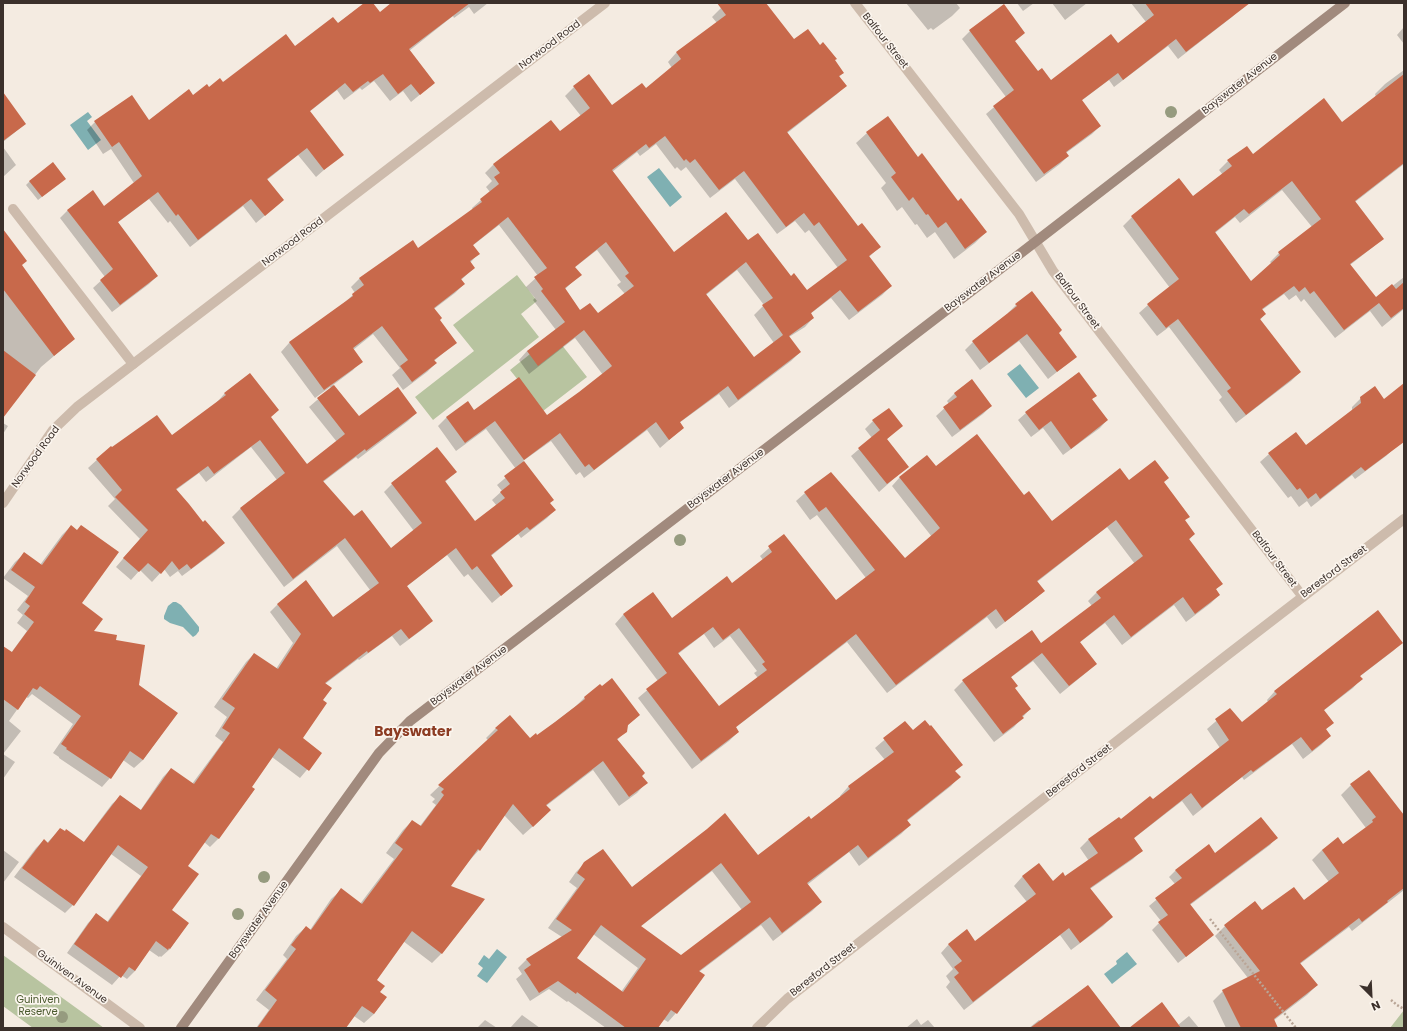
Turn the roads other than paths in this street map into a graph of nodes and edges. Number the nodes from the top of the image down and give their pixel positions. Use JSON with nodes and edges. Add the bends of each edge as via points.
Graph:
{"nodes":[{"id":1,"x":605,"y":3,"type":"edge"},
{"id":2,"x":856,"y":3,"type":"edge"},
{"id":3,"x":1346,"y":3,"type":"edge"},
{"id":4,"x":13,"y":209,"type":"dead end"},
{"id":5,"x":1036,"y":242,"type":"junction"},
{"id":6,"x":133,"y":364,"type":"junction"},
{"id":7,"x":3,"y":503,"type":"edge"},
{"id":8,"x":1404,"y":519,"type":"edge"},
{"id":9,"x":1303,"y":597,"type":"junction"},
{"id":10,"x":3,"y":927,"type":"edge"},
{"id":11,"x":140,"y":1028,"type":"edge"},
{"id":12,"x":181,"y":1028,"type":"edge"},
{"id":13,"x":757,"y":1028,"type":"edge"}],
"edges":[{"from":1,"to":6,"type":"street","name":"Norwood Road"},
{"from":2,"to":5,"type":"street","name":"Balfour Street","via":[[1021,216]]},
{"from":3,"to":5,"type":"main road","name":"Bayswater Avenue"},
{"from":4,"to":6,"type":"street"},
{"from":5,"to":9,"type":"street","name":"Balfour Street","via":[[1053,271]]},
{"from":5,"to":12,"type":"main road","name":"Bayswater Avenue","via":[[410,721],[379,753]]},
{"from":6,"to":7,"type":"street","name":"Norwood Road","via":[[77,407],[53,430]]},
{"from":8,"to":9,"type":"street","name":"Beresford Street"},
{"from":9,"to":13,"type":"street","name":"Beresford Street","via":[[787,999]]},
{"from":10,"to":11,"type":"street","name":"Guiniven Avenue"}]}
